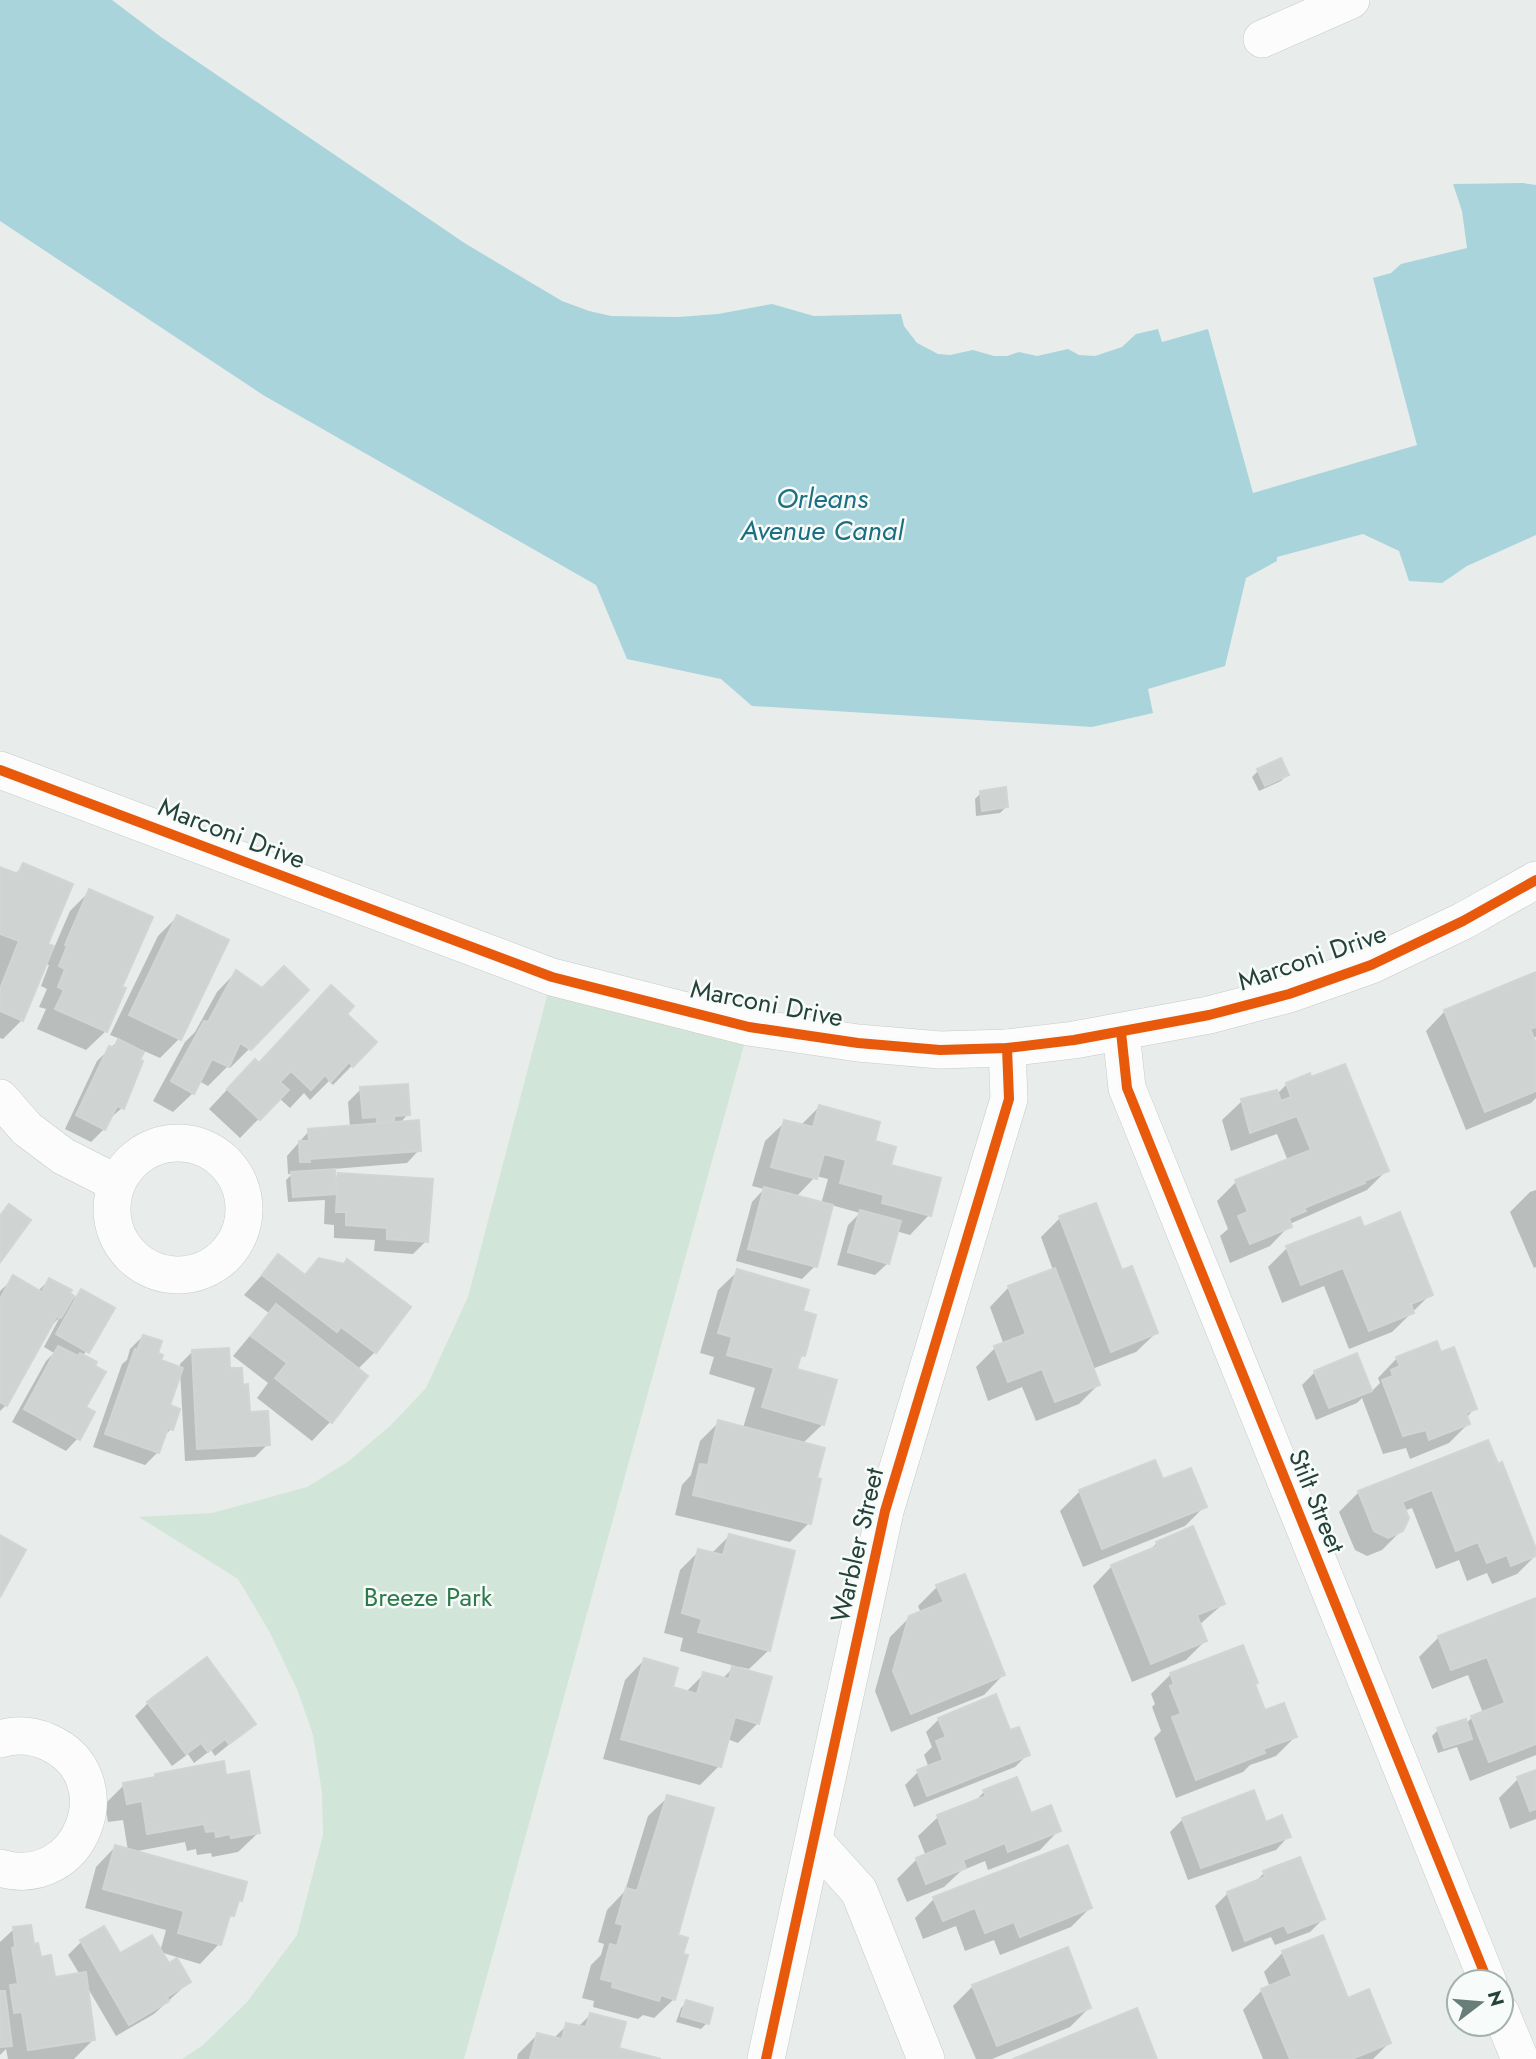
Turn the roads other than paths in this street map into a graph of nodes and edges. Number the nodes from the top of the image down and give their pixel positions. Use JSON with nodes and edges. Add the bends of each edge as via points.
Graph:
{"nodes":[{"id":1,"x":1351,"y":0,"type":"edge"},
{"id":2,"x":1262,"y":39,"type":"dead end"},
{"id":3,"x":0,"y":770,"type":"edge"},
{"id":4,"x":1536,"y":880,"type":"edge"},
{"id":5,"x":1121,"y":1032,"type":"junction"},
{"id":6,"x":1007,"y":1048,"type":"junction"},
{"id":7,"x":0,"y":1098,"type":"edge"},
{"id":8,"x":116,"y":1183,"type":"dead end"},
{"id":9,"x":0,"y":1739,"type":"edge"},
{"id":10,"x":814,"y":1841,"type":"junction"},
{"id":11,"x":0,"y":1868,"type":"edge"},
{"id":12,"x":1482,"y":1968,"type":"edge"},
{"id":13,"x":1511,"y":2038,"type":"edge"},
{"id":14,"x":766,"y":2059,"type":"edge"},
{"id":15,"x":926,"y":2059,"type":"edge"},
{"id":16,"x":1520,"y":2059,"type":"edge"}],
"edges":[{"from":1,"to":2,"type":"street"},
{"from":3,"to":6,"type":"street","name":"Marconi Drive","via":[[552,977],[749,1027],[940,1051]]},
{"from":4,"to":5,"type":"street","name":"Marconi Drive","via":[[1463,921],[1350,973],[1209,1015]]},
{"from":5,"to":6,"type":"street","name":"Marconi Drive"},
{"from":5,"to":12,"type":"street","name":"Stilt Street","via":[[1127,1087]]},
{"from":6,"to":10,"type":"street","name":"Warbler Street","via":[[1009,1099],[885,1511]]},
{"from":7,"to":8,"type":"street","via":[[27,1129],[63,1156]]},
{"from":9,"to":11,"type":"street","via":[[23,1735],[55,1745],[79,1769],[89,1802],[81,1835],[58,1860],[27,1871]]},
{"from":10,"to":14,"type":"street","name":"Warbler Street"},
{"from":10,"to":15,"type":"street","via":[[859,1891]]},
{"from":13,"to":16,"type":"street"}]}
